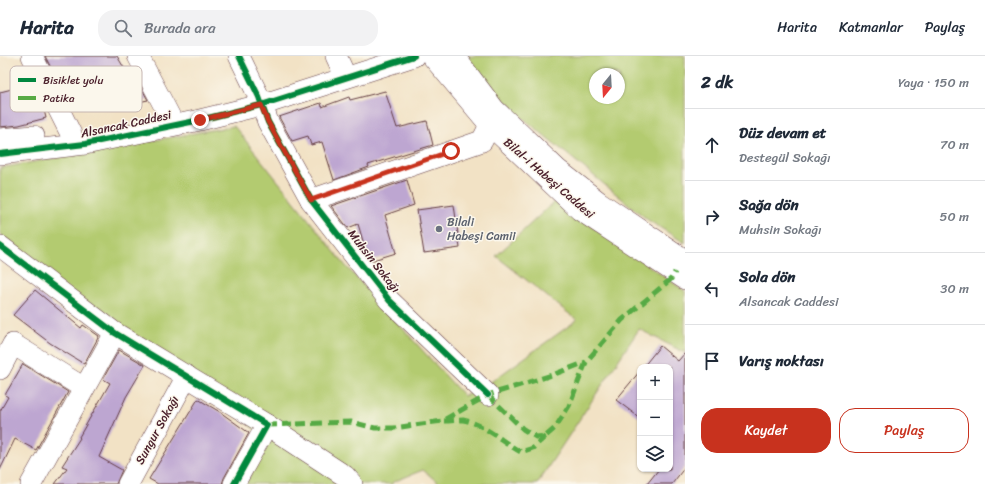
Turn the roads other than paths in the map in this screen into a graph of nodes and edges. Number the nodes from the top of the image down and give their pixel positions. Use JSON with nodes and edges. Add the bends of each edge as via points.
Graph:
{"nodes":[{"id":1,"x":32,"y":56,"type":"edge"},
{"id":2,"x":138,"y":56,"type":"edge"},
{"id":3,"x":239,"y":56,"type":"edge"},
{"id":4,"x":382,"y":56,"type":"edge"},
{"id":5,"x":414,"y":56,"type":"edge"},
{"id":6,"x":432,"y":56,"type":"edge"},
{"id":7,"x":454,"y":56,"type":"edge"},
{"id":8,"x":339,"y":64,"type":"edge"},
{"id":9,"x":37,"y":66,"type":"edge"},
{"id":10,"x":263,"y":108,"type":"junction"},
{"id":11,"x":60,"y":112,"type":"edge"},
{"id":12,"x":170,"y":117,"type":"junction"},
{"id":13,"x":490,"y":125,"type":"junction"},
{"id":14,"x":71,"y":134,"type":"junction"},
{"id":15,"x":0,"y":139,"type":"edge"},
{"id":16,"x":0,"y":154,"type":"edge"},
{"id":17,"x":311,"y":200,"type":"junction"},
{"id":18,"x":0,"y":246,"type":"edge"},
{"id":19,"x":685,"y":260,"type":"edge"},
{"id":20,"x":685,"y":278,"type":"edge"},
{"id":21,"x":116,"y":333,"type":"junction"},
{"id":22,"x":7,"y":340,"type":"edge"},
{"id":23,"x":0,"y":369,"type":"edge"},
{"id":24,"x":187,"y":376,"type":"junction"},
{"id":25,"x":84,"y":388,"type":"junction"},
{"id":26,"x":488,"y":395,"type":"dead end"},
{"id":27,"x":267,"y":425,"type":"junction"},
{"id":28,"x":31,"y":484,"type":"edge"},
{"id":29,"x":128,"y":484,"type":"edge"},
{"id":30,"x":234,"y":484,"type":"edge"},
{"id":31,"x":352,"y":484,"type":"edge"}],
"edges":[{"from":1,"to":9,"type":"street"},
{"from":2,"to":12,"type":"street"},
{"from":3,"to":10,"type":"street","name":"Muhsin Sokağı"},
{"from":4,"to":8,"type":"street","name":"Alsancak Caddesi"},
{"from":5,"to":10,"type":"street","name":"Alsancak Caddesi"},
{"from":6,"to":13,"type":"street","name":"Bilal-i Habeşi Caddesi"},
{"from":7,"to":19,"type":"street","name":"Bilal-i Habeşi Caddesi","via":[[494,108],[558,170],[599,202]]},
{"from":8,"to":10,"type":"street","name":"Alsancak Caddesi"},
{"from":10,"to":12,"type":"street","name":"Alsancak Caddesi"},
{"from":10,"to":16,"type":"street","name":"Alsancak Caddesi","via":[[85,144]]},
{"from":10,"to":17,"type":"street","name":"Muhsin Sokağı"},
{"from":11,"to":14,"type":"street"},
{"from":12,"to":14,"type":"street","name":"Alsancak Caddesi"},
{"from":13,"to":17,"type":"street","via":[[482,141]]},
{"from":13,"to":20,"type":"street","name":"Bilal-i Habeşi Caddesi","via":[[580,210]]},
{"from":14,"to":15,"type":"street","name":"Alsancak Caddesi"},
{"from":17,"to":26,"type":"street","name":"Muhsin Sokağı","via":[[389,300]]},
{"from":18,"to":21,"type":"street"},
{"from":21,"to":24,"type":"street"},
{"from":21,"to":25,"type":"street"},
{"from":22,"to":23,"type":"street"},
{"from":22,"to":25,"type":"street"},
{"from":24,"to":27,"type":"street"},
{"from":24,"to":29,"type":"street","name":"Sungur Sokağı"},
{"from":25,"to":28,"type":"street"},
{"from":27,"to":30,"type":"street"},
{"from":27,"to":31,"type":"street","via":[[345,476]]}]}
